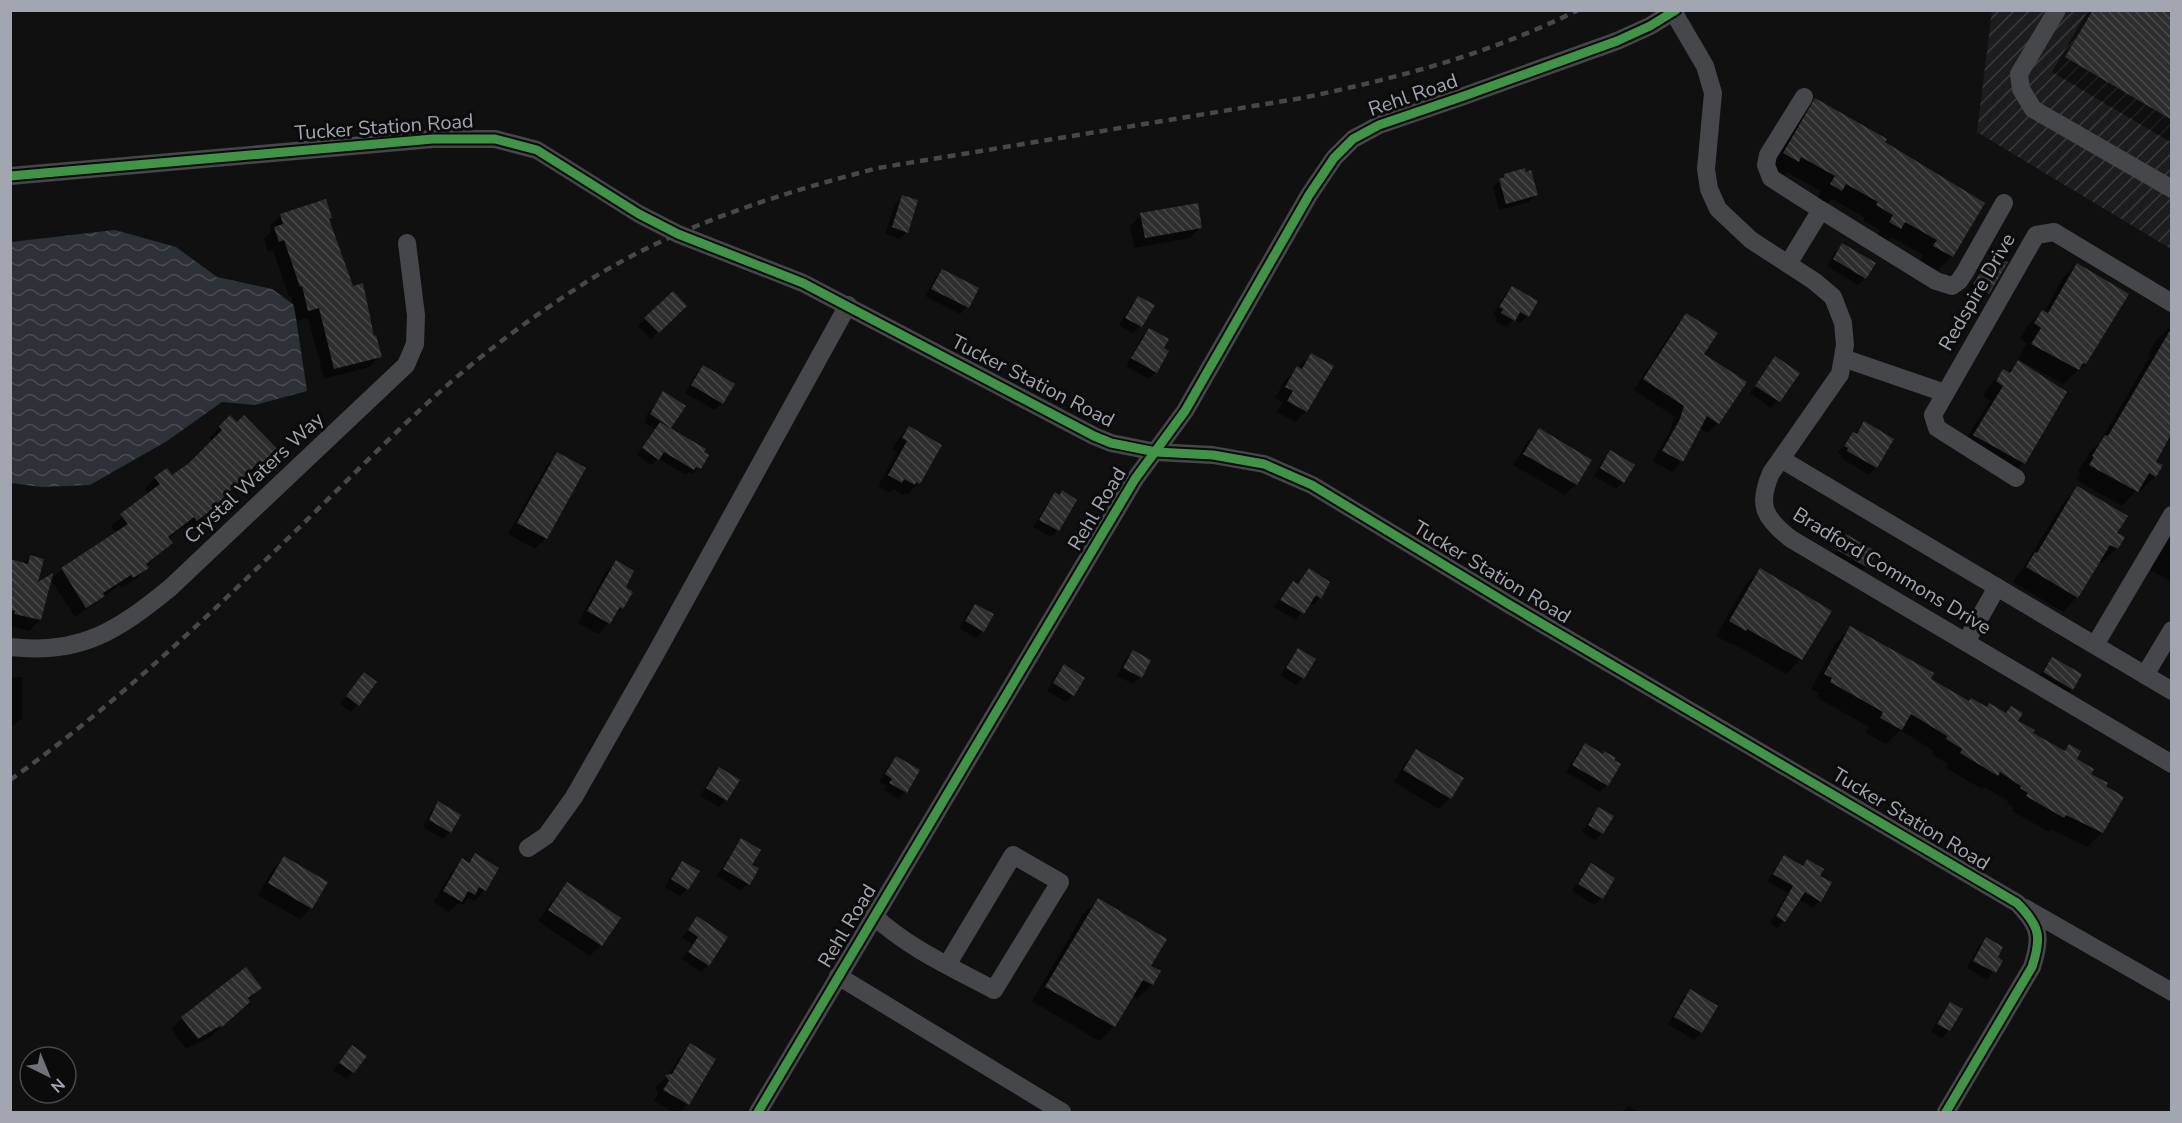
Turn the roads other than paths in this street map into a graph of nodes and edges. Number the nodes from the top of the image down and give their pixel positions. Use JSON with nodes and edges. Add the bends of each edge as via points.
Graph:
{"nodes":[{"id":1,"x":2057,"y":10,"type":"edge"},
{"id":2,"x":1675,"y":12,"type":"edge"},
{"id":3,"x":1804,"y":97,"type":"dead end"},
{"id":4,"x":10,"y":176,"type":"edge"},
{"id":5,"x":2172,"y":189,"type":"edge"},
{"id":6,"x":2004,"y":203,"type":"dead end"},
{"id":7,"x":1821,"y":210,"type":"junction"},
{"id":8,"x":407,"y":243,"type":"dead end"},
{"id":9,"x":1788,"y":264,"type":"junction"},
{"id":10,"x":2172,"y":303,"type":"edge"},
{"id":11,"x":848,"y":305,"type":"junction"},
{"id":12,"x":1843,"y":358,"type":"junction"},
{"id":13,"x":1945,"y":393,"type":"junction"},
{"id":14,"x":1156,"y":452,"type":"junction"},
{"id":15,"x":1781,"y":459,"type":"junction"},
{"id":16,"x":2016,"y":478,"type":"dead end"},
{"id":17,"x":2172,"y":515,"type":"edge"},
{"id":18,"x":1997,"y":587,"type":"junction"},
{"id":19,"x":2172,"y":630,"type":"edge"},
{"id":20,"x":1966,"y":642,"type":"junction"},
{"id":21,"x":2095,"y":645,"type":"junction"},
{"id":22,"x":10,"y":647,"type":"edge"},
{"id":23,"x":2145,"y":675,"type":"junction"},
{"id":24,"x":2172,"y":691,"type":"edge"},
{"id":25,"x":2172,"y":764,"type":"edge"},
{"id":26,"x":528,"y":848,"type":"dead end"},
{"id":27,"x":2017,"y":903,"type":"junction"},
{"id":28,"x":874,"y":916,"type":"junction"},
{"id":29,"x":947,"y":964,"type":"junction"},
{"id":30,"x":838,"y":976,"type":"junction"},
{"id":31,"x":2172,"y":992,"type":"edge"},
{"id":32,"x":758,"y":1113,"type":"edge"},
{"id":33,"x":1062,"y":1113,"type":"edge"},
{"id":34,"x":1946,"y":1113,"type":"edge"}],
"edges":[{"from":1,"to":5,"type":"street","via":[[2019,74],[2021,90],[2033,109]]},
{"from":2,"to":9,"type":"street","name":"Bradford Commons Drive","via":[[1705,66],[1713,93],[1706,169],[1709,189],[1718,209],[1751,240]]},
{"from":2,"to":14,"type":"street","name":"Rehl Road","via":[[1617,40],[1379,125],[1353,139],[1334,158],[1309,195],[1185,411]]},
{"from":3,"to":7,"type":"street","via":[[1768,155],[1766,165],[1771,178]]},
{"from":4,"to":11,"type":"street","name":"Tucker Station Road","via":[[433,139],[495,139],[537,150],[678,234]]},
{"from":6,"to":7,"type":"street","via":[[1965,272],[1952,286],[1936,281]]},
{"from":7,"to":9,"type":"street"},
{"from":8,"to":22,"type":"street","name":"Crystal Waters Way","via":[[417,315],[416,344],[406,365],[144,609],[95,638],[69,647]]},
{"from":9,"to":12,"type":"street","name":"Bradford Commons Drive","via":[[1833,297],[1843,323]]},
{"from":10,"to":13,"type":"street","name":"Redspire Drive","via":[[2054,232],[2036,235]]},
{"from":11,"to":14,"type":"street","name":"Tucker Station Road","via":[[1094,436]]},
{"from":11,"to":26,"type":"street","via":[[574,796],[546,836]]},
{"from":12,"to":13,"type":"street"},
{"from":12,"to":15,"type":"street","name":"Bradford Commons Drive","via":[[1840,374]]},
{"from":13,"to":16,"type":"street","name":"Redspire Drive","via":[[1933,415],[1937,428]]},
{"from":14,"to":27,"type":"street","name":"Tucker Station Road","via":[[1213,455],[1264,464],[1311,485]]},
{"from":14,"to":28,"type":"street","name":"Rehl Road","via":[[1135,479]]},
{"from":15,"to":18,"type":"street"},
{"from":15,"to":20,"type":"street","name":"Bradford Commons Drive","via":[[1765,488],[1763,508],[1774,526]]},
{"from":17,"to":21,"type":"street"},
{"from":18,"to":20,"type":"street"},
{"from":18,"to":21,"type":"street"},
{"from":19,"to":23,"type":"street"},
{"from":20,"to":25,"type":"street","name":"Bradford Commons Drive"},
{"from":21,"to":23,"type":"street"},
{"from":23,"to":24,"type":"street"},
{"from":27,"to":31,"type":"street"},
{"from":27,"to":34,"type":"street","name":"Tucker Station Road","via":[[2033,922],[2038,936],[2032,967]]},
{"from":28,"to":29,"type":"street","via":[[894,935]]},
{"from":28,"to":30,"type":"street","name":"Rehl Road"},
{"from":29,"to":29,"type":"street","via":[[994,990],[1060,882],[1013,855]]},
{"from":30,"to":32,"type":"street","name":"Rehl Road"},
{"from":30,"to":33,"type":"street"}]}
